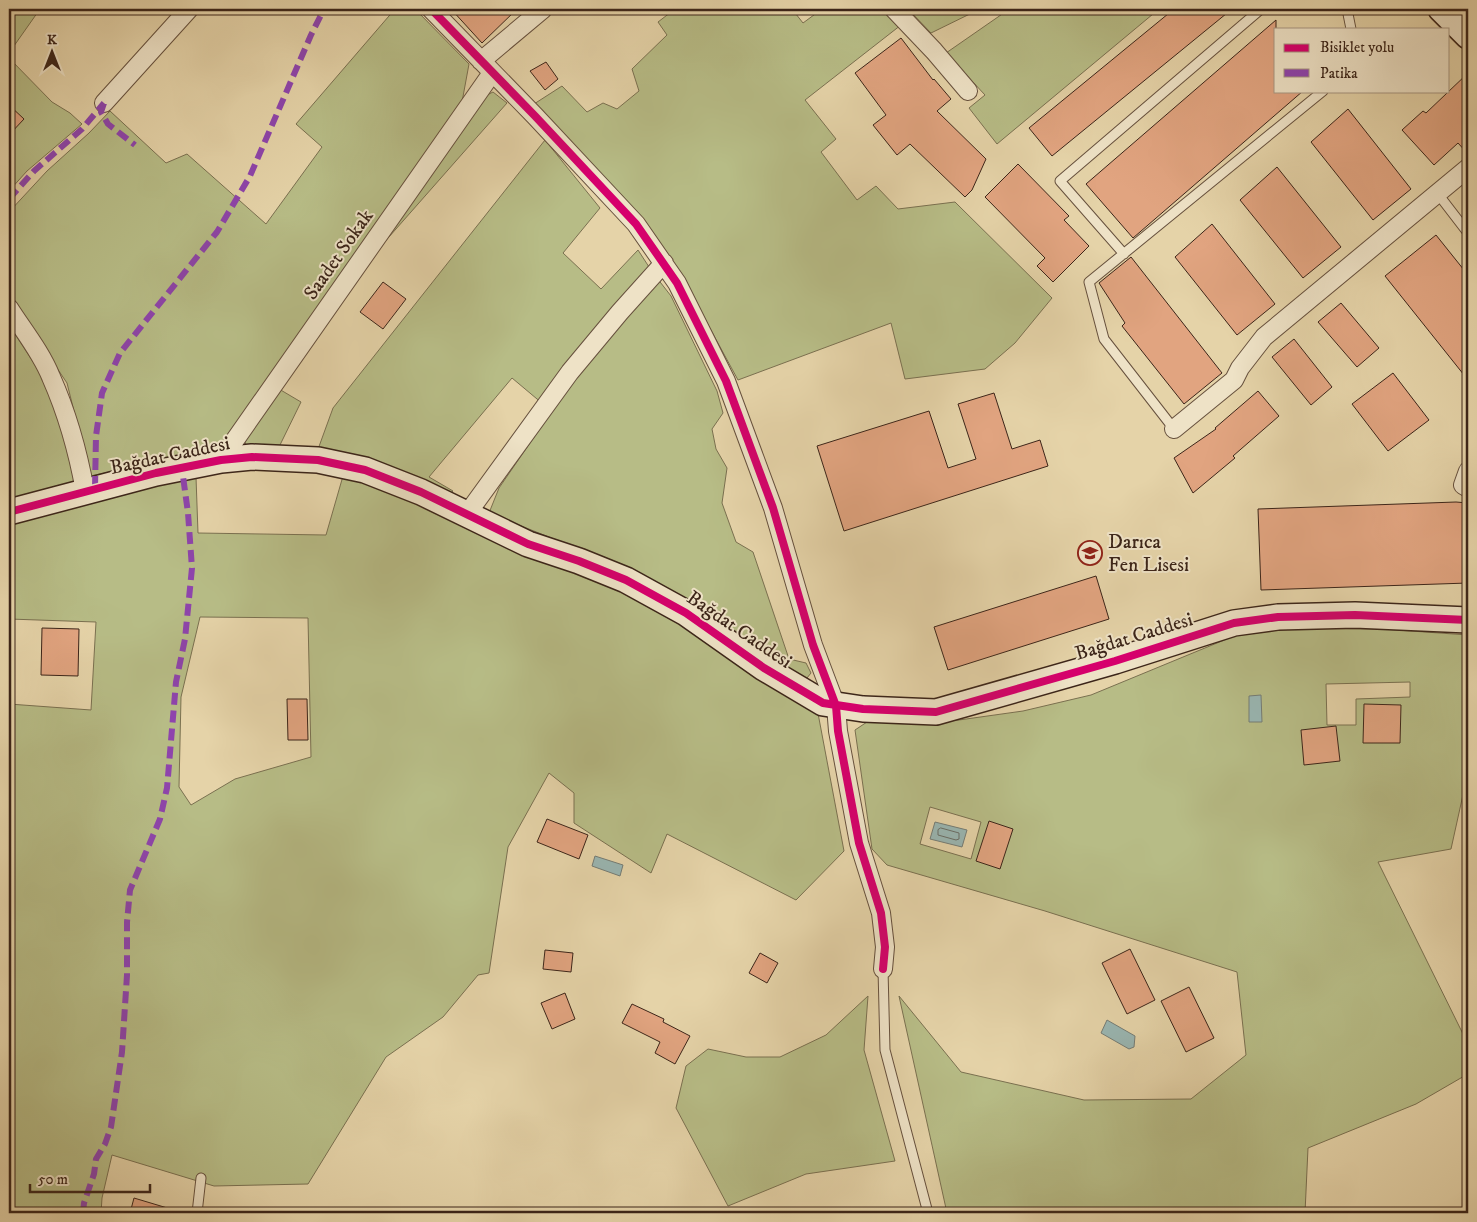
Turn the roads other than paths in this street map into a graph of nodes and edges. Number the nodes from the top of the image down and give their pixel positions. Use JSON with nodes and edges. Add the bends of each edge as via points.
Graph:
{"nodes":[{"id":1,"x":189,"y":9,"type":"edge"},
{"id":2,"x":431,"y":9,"type":"edge"},
{"id":3,"x":544,"y":9,"type":"edge"},
{"id":4,"x":894,"y":9,"type":"edge"},
{"id":5,"x":1261,"y":9,"type":"edge"},
{"id":6,"x":1347,"y":9,"type":"edge"},
{"id":7,"x":1441,"y":9,"type":"edge"},
{"id":8,"x":1351,"y":28,"type":"edge"},
{"id":9,"x":1468,"y":36,"type":"edge"},
{"id":10,"x":487,"y":67,"type":"junction"},
{"id":11,"x":968,"y":91,"type":"dead end"},
{"id":12,"x":1322,"y":92,"type":"edge"},
{"id":13,"x":104,"y":103,"type":"dead end"},
{"id":14,"x":1468,"y":168,"type":"edge"},
{"id":15,"x":1438,"y":194,"type":"junction"},
{"id":16,"x":1468,"y":233,"type":"edge"},
{"id":17,"x":1124,"y":254,"type":"junction"},
{"id":18,"x":664,"y":263,"type":"junction"},
{"id":19,"x":9,"y":308,"type":"edge"},
{"id":20,"x":1174,"y":429,"type":"joint"},
{"id":21,"x":221,"y":460,"type":"junction"},
{"id":22,"x":1468,"y":471,"type":"edge"},
{"id":23,"x":1468,"y":488,"type":"edge"},
{"id":24,"x":85,"y":491,"type":"junction"},
{"id":25,"x":9,"y":512,"type":"edge"},
{"id":26,"x":467,"y":514,"type":"junction"},
{"id":27,"x":1468,"y":620,"type":"edge"},
{"id":28,"x":836,"y":706,"type":"junction"},
{"id":29,"x":883,"y":969,"type":"joint"},
{"id":30,"x":201,"y":1178,"type":"dead end"},
{"id":31,"x":197,"y":1213,"type":"edge"},
{"id":32,"x":928,"y":1213,"type":"edge"}],
"edges":[{"from":1,"to":13,"type":"street"},
{"from":2,"to":10,"type":"street"},
{"from":3,"to":10,"type":"street","name":"Saadet Sokak"},
{"from":4,"to":11,"type":"street"},
{"from":5,"to":17,"type":"lane","via":[[1060,181]]},
{"from":6,"to":8,"type":"lane"},
{"from":7,"to":9,"type":"street"},
{"from":10,"to":18,"type":"street","via":[[636,224]]},
{"from":10,"to":21,"type":"street","name":"Saadet Sokak"},
{"from":12,"to":17,"type":"lane"},
{"from":14,"to":15,"type":"street"},
{"from":15,"to":16,"type":"lane"},
{"from":15,"to":20,"type":"street","via":[[1264,337],[1234,380]]},
{"from":17,"to":20,"type":"lane","via":[[1089,282],[1104,339]]},
{"from":18,"to":26,"type":"street","via":[[570,372]]},
{"from":18,"to":28,"type":"street","via":[[726,380],[773,508],[813,645]]},
{"from":19,"to":24,"type":"street","via":[[51,376],[80,464]]},
{"from":21,"to":24,"type":"street","name":"Bağdat Caddesi"},
{"from":21,"to":26,"type":"street","name":"Bağdat Caddesi","via":[[252,457],[308,460],[365,470]]},
{"from":22,"to":23,"type":"street","via":[[1463,485]]},
{"from":24,"to":25,"type":"street","name":"Bağdat Caddesi"},
{"from":26,"to":28,"type":"street","name":"Bağdat Caddesi","via":[[528,544],[626,580],[686,613],[772,673],[823,703]]},
{"from":27,"to":28,"type":"street","name":"Bağdat Caddesi","via":[[1356,615],[1278,617],[1234,623],[936,712]]},
{"from":28,"to":29,"type":"street","via":[[859,843],[881,913],[885,947]]},
{"from":29,"to":32,"type":"lane","via":[[885,1050]]},
{"from":30,"to":31,"type":"lane"}]}
